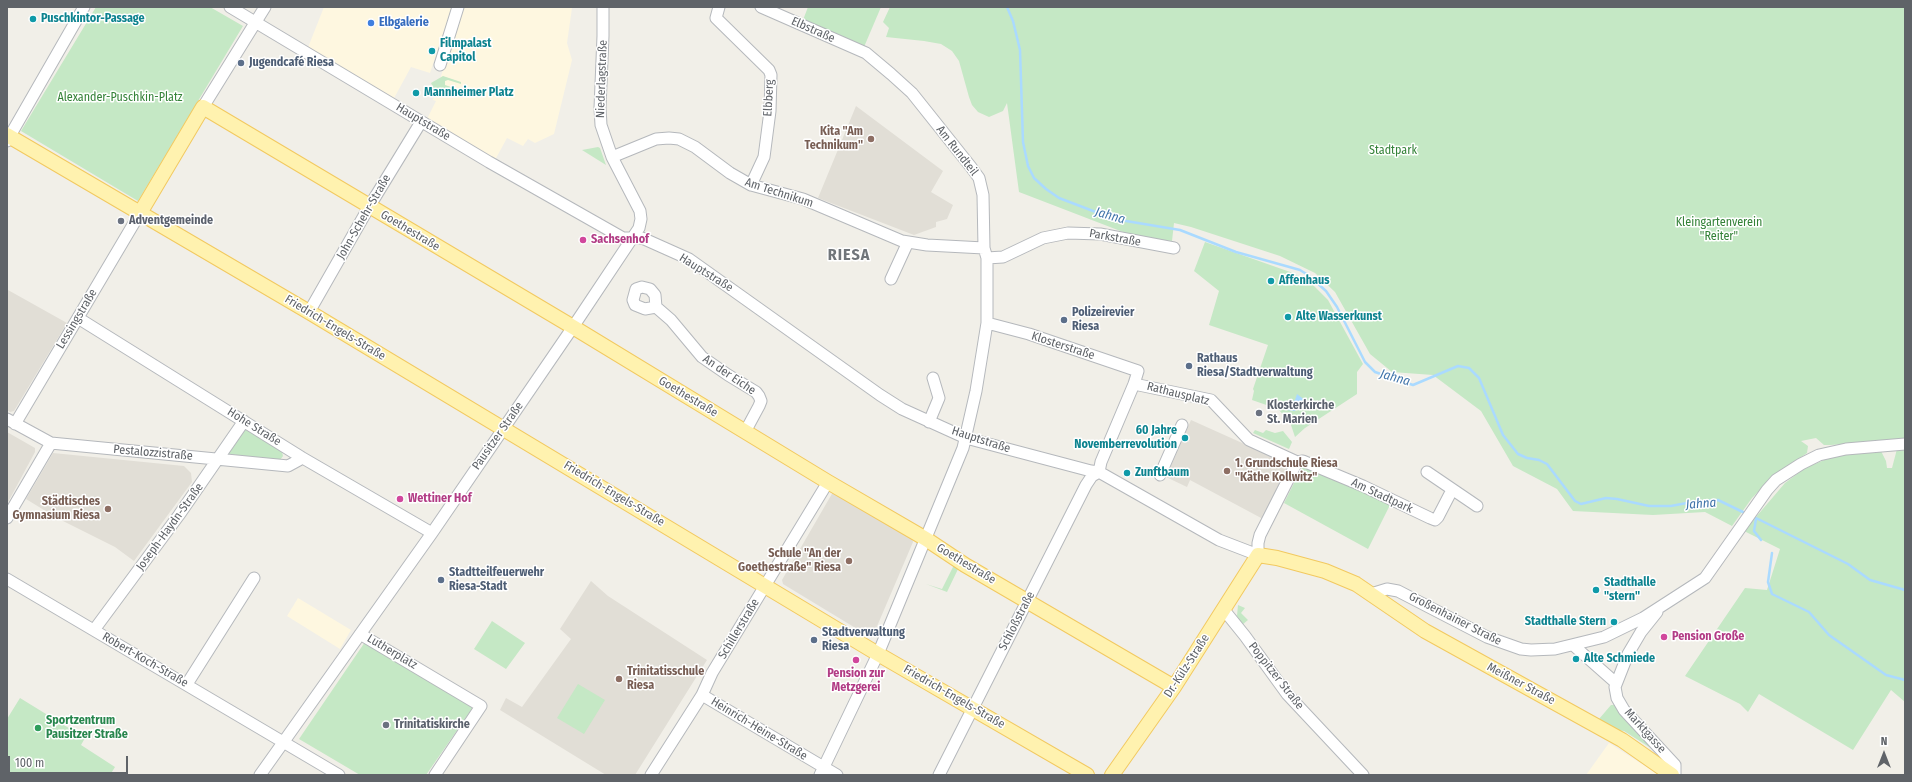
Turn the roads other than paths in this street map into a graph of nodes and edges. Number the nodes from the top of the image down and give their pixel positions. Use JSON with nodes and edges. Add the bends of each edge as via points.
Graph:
{"nodes":[{"id":1,"x":84,"y":7,"type":"edge"},
{"id":2,"x":230,"y":7,"type":"edge"},
{"id":3,"x":265,"y":7,"type":"edge"},
{"id":4,"x":458,"y":7,"type":"edge"},
{"id":5,"x":603,"y":7,"type":"edge"},
{"id":6,"x":719,"y":7,"type":"edge"},
{"id":7,"x":761,"y":7,"type":"edge"},
{"id":8,"x":256,"y":22,"type":"junction"},
{"id":9,"x":866,"y":53,"type":"joint"},
{"id":10,"x":440,"y":65,"type":"dead end"},
{"id":11,"x":203,"y":107,"type":"junction"},
{"id":12,"x":421,"y":122,"type":"junction"},
{"id":13,"x":8,"y":138,"type":"edge"},
{"id":14,"x":612,"y":157,"type":"junction"},
{"id":15,"x":751,"y":185,"type":"junction"},
{"id":16,"x":369,"y":207,"type":"junction"},
{"id":17,"x":140,"y":213,"type":"junction"},
{"id":18,"x":634,"y":237,"type":"junction"},
{"id":19,"x":908,"y":242,"type":"junction"},
{"id":20,"x":1174,"y":248,"type":"dead end"},
{"id":21,"x":986,"y":253,"type":"junction"},
{"id":22,"x":891,"y":279,"type":"dead end"},
{"id":23,"x":656,"y":307,"type":"dead end"},
{"id":24,"x":309,"y":312,"type":"junction"},
{"id":25,"x":78,"y":318,"type":"junction"},
{"id":26,"x":987,"y":323,"type":"junction"},
{"id":27,"x":573,"y":327,"type":"junction"},
{"id":28,"x":1138,"y":371,"type":"joint"},
{"id":29,"x":933,"y":378,"type":"dead end"},
{"id":30,"x":1134,"y":384,"type":"junction"},
{"id":31,"x":11,"y":421,"type":"edge"},
{"id":32,"x":244,"y":421,"type":"junction"},
{"id":33,"x":929,"y":422,"type":"junction"},
{"id":34,"x":1182,"y":425,"type":"dead end"},
{"id":35,"x":503,"y":429,"type":"junction"},
{"id":36,"x":745,"y":432,"type":"junction"},
{"id":37,"x":966,"y":438,"type":"junction"},
{"id":38,"x":52,"y":443,"type":"junction"},
{"id":39,"x":1905,"y":444,"type":"edge"},
{"id":40,"x":301,"y":457,"type":"junction"},
{"id":41,"x":219,"y":459,"type":"junction"},
{"id":42,"x":1297,"y":462,"type":"junction"},
{"id":43,"x":1099,"y":472,"type":"junction"},
{"id":44,"x":1427,"y":472,"type":"dead end"},
{"id":45,"x":1160,"y":475,"type":"dead end"},
{"id":46,"x":828,"y":482,"type":"junction"},
{"id":47,"x":1452,"y":490,"type":"junction"},
{"id":48,"x":1477,"y":506,"type":"dead end"},
{"id":49,"x":7,"y":518,"type":"edge"},
{"id":50,"x":432,"y":533,"type":"junction"},
{"id":51,"x":926,"y":539,"type":"junction"},
{"id":52,"x":1258,"y":555,"type":"junction"},
{"id":53,"x":254,"y":578,"type":"dead end"},
{"id":54,"x":7,"y":579,"type":"edge"},
{"id":55,"x":765,"y":585,"type":"junction"},
{"id":56,"x":1371,"y":594,"type":"junction"},
{"id":57,"x":1028,"y":600,"type":"junction"},
{"id":58,"x":1661,"y":607,"type":"junction"},
{"id":59,"x":1224,"y":610,"type":"junction"},
{"id":60,"x":94,"y":630,"type":"junction"},
{"id":61,"x":360,"y":634,"type":"junction"},
{"id":62,"x":1573,"y":645,"type":"junction"},
{"id":63,"x":878,"y":654,"type":"junction"},
{"id":64,"x":187,"y":684,"type":"junction"},
{"id":65,"x":1615,"y":685,"type":"junction"},
{"id":66,"x":1174,"y":687,"type":"junction"},
{"id":67,"x":702,"y":695,"type":"junction"},
{"id":68,"x":973,"y":708,"type":"junction"},
{"id":69,"x":283,"y":742,"type":"junction"},
{"id":70,"x":822,"y":771,"type":"edge"},
{"id":71,"x":260,"y":775,"type":"edge"},
{"id":72,"x":339,"y":775,"type":"edge"},
{"id":73,"x":435,"y":775,"type":"edge"},
{"id":74,"x":651,"y":775,"type":"edge"},
{"id":75,"x":837,"y":775,"type":"edge"},
{"id":76,"x":939,"y":775,"type":"edge"},
{"id":77,"x":1087,"y":775,"type":"edge"},
{"id":78,"x":1112,"y":775,"type":"edge"},
{"id":79,"x":1363,"y":775,"type":"edge"},
{"id":80,"x":1673,"y":775,"type":"edge"}],
"edges":[{"from":1,"to":13,"type":"street"},
{"from":2,"to":8,"type":"street"},
{"from":3,"to":8,"type":"street"},
{"from":4,"to":10,"type":"street"},
{"from":5,"to":14,"type":"street","name":"Niederlagstraße","via":[[600,117]]},
{"from":6,"to":15,"type":"street","name":"Elbberg","via":[[716,18],[769,70],[772,76],[764,157]]},
{"from":7,"to":9,"type":"street","name":"Elbstraße"},
{"from":8,"to":11,"type":"street"},
{"from":8,"to":12,"type":"street","name":"Hauptstraße"},
{"from":9,"to":21,"type":"street","name":"Am Rundteil","via":[[912,93],[979,178],[983,195]]},
{"from":11,"to":16,"type":"main road","name":"Goethestraße"},
{"from":11,"to":17,"type":"main road"},
{"from":12,"to":16,"type":"street","name":"John-Schehr-Straße"},
{"from":12,"to":18,"type":"street","name":"Hauptstraße","via":[[623,238]]},
{"from":13,"to":17,"type":"main road"},
{"from":14,"to":15,"type":"street","name":"Am Technikum","via":[[656,139],[679,139],[695,147],[730,174]]},
{"from":14,"to":18,"type":"street","name":"Niederlagstraße","via":[[640,211],[640,224]]},
{"from":15,"to":19,"type":"street","name":"Am Technikum","via":[[803,199]]},
{"from":16,"to":24,"type":"street","name":"John-Schehr-Straße"},
{"from":16,"to":27,"type":"main road","name":"Goethestraße"},
{"from":17,"to":24,"type":"main road","name":"Friedrich-Engels-Straße"},
{"from":17,"to":25,"type":"street","name":"Lessingstraße"},
{"from":18,"to":27,"type":"street","name":"Pausitzer Straße"},
{"from":18,"to":33,"type":"street","name":"Hauptstraße","via":[[642,238],[689,259],[880,395]]},
{"from":19,"to":21,"type":"street"},
{"from":19,"to":22,"type":"street"},
{"from":20,"to":21,"type":"street","name":"Parkstraße","via":[[1100,234],[1068,233],[1042,238],[1003,257]]},
{"from":21,"to":26,"type":"street"},
{"from":23,"to":36,"type":"street","name":"An der Eiche","via":[[671,320],[702,357],[759,396],[761,401]]},
{"from":24,"to":35,"type":"main road","name":"Friedrich-Engels-Straße"},
{"from":25,"to":31,"type":"street","name":"Lessingstraße"},
{"from":25,"to":32,"type":"street","name":"Hohe Straße"},
{"from":26,"to":28,"type":"street","name":"Klosterstraße","via":[[1029,334]]},
{"from":26,"to":37,"type":"street"},
{"from":27,"to":35,"type":"street","name":"Pausitzer Straße"},
{"from":27,"to":36,"type":"main road","name":"Goethestraße"},
{"from":28,"to":30,"type":"street","name":"Rathausplatz"},
{"from":29,"to":33,"type":"street","via":[[939,398]]},
{"from":30,"to":42,"type":"street","name":"Rathausplatz","via":[[1211,400],[1249,440]]},
{"from":30,"to":43,"type":"street","name":"Rathausplatz"},
{"from":31,"to":38,"type":"street","name":"Pestalozzistraße"},
{"from":32,"to":40,"type":"street","name":"Hohe Straße"},
{"from":32,"to":41,"type":"street","name":"Joseph-Haydn-Straße"},
{"from":33,"to":37,"type":"street","name":"Hauptstraße"},
{"from":34,"to":45,"type":"street"},
{"from":35,"to":50,"type":"street","name":"Pausitzer Straße"},
{"from":35,"to":55,"type":"main road","name":"Friedrich-Engels-Straße"},
{"from":36,"to":46,"type":"main road","name":"Goethestraße"},
{"from":37,"to":43,"type":"street","name":"Hauptstraße"},
{"from":37,"to":51,"type":"street","via":[[948,489]]},
{"from":38,"to":41,"type":"street","name":"Pestalozzistraße"},
{"from":38,"to":49,"type":"street"},
{"from":39,"to":58,"type":"street","name":"Großenhainer Straße","via":[[1846,449],[1819,455],[1776,480],[1759,499],[1705,578]]},
{"from":40,"to":41,"type":"street","name":"Pestalozzistraße","via":[[288,466]]},
{"from":40,"to":50,"type":"street","name":"Hohe Straße"},
{"from":41,"to":60,"type":"street","name":"Joseph-Haydn-Straße"},
{"from":42,"to":47,"type":"street","name":"Am Stadtpark","via":[[1303,461],[1435,520]]},
{"from":42,"to":52,"type":"street","via":[[1260,535]]},
{"from":43,"to":52,"type":"street","via":[[1219,540]]},
{"from":43,"to":57,"type":"street","name":"Schloßstraße","via":[[1092,476],[1086,485]]},
{"from":44,"to":47,"type":"street"},
{"from":46,"to":51,"type":"main road","name":"Goethestraße"},
{"from":46,"to":55,"type":"street","name":"Schillerstraße"},
{"from":47,"to":48,"type":"street"},
{"from":50,"to":61,"type":"street","name":"Pausitzer Straße"},
{"from":51,"to":57,"type":"main road","name":"Goethestraße","via":[[965,565]]},
{"from":51,"to":63,"type":"street"},
{"from":52,"to":56,"type":"main road","via":[[1324,571],[1356,584]]},
{"from":52,"to":59,"type":"main road","name":"Dr.-Külz-Straße"},
{"from":53,"to":64,"type":"street"},
{"from":54,"to":60,"type":"street","name":"Robert-Koch-Straße"},
{"from":55,"to":63,"type":"main road","name":"Friedrich-Engels-Straße"},
{"from":55,"to":67,"type":"street","name":"Schillerstraße","via":[[712,673]]},
{"from":56,"to":62,"type":"street","name":"Großenhainer Straße","via":[[1387,589],[1398,591],[1509,646],[1535,650]]},
{"from":56,"to":80,"type":"main road","name":"Meißner Straße","via":[[1425,631],[1622,740]]},
{"from":57,"to":66,"type":"main road","name":"Goethestraße"},
{"from":57,"to":68,"type":"street","name":"Schloßstraße"},
{"from":58,"to":62,"type":"street","name":"Großenhainer Straße","via":[[1604,637]]},
{"from":58,"to":65,"type":"street","via":[[1628,654]]},
{"from":59,"to":66,"type":"main road","name":"Dr.-Külz-Straße"},
{"from":59,"to":79,"type":"street","name":"Poppitzer Straße","via":[[1288,694]]},
{"from":60,"to":64,"type":"street","name":"Robert-Koch-Straße"},
{"from":61,"to":69,"type":"street","name":"Lutherplatz"},
{"from":61,"to":73,"type":"street","name":"Lutherplatz","via":[[481,706]]},
{"from":62,"to":65,"type":"street"},
{"from":63,"to":68,"type":"main road","name":"Friedrich-Engels-Straße"},
{"from":63,"to":70,"type":"street"},
{"from":64,"to":69,"type":"street","name":"Robert-Koch-Straße"},
{"from":65,"to":80,"type":"street","name":"Marktgasse","via":[[1617,698],[1624,710],[1675,765]]},
{"from":66,"to":78,"type":"main road","name":"Dr.-Külz-Straße"},
{"from":67,"to":70,"type":"street","name":"Heinrich-Heine-Straße"},
{"from":67,"to":74,"type":"street","name":"Schillerstraße"},
{"from":68,"to":76,"type":"street","name":"Schloßstraße"},
{"from":68,"to":77,"type":"main road","name":"Friedrich-Engels-Straße"},
{"from":69,"to":71,"type":"street"},
{"from":69,"to":72,"type":"street"},
{"from":70,"to":75,"type":"street","name":"Heinrich-Heine-Straße"}]}
